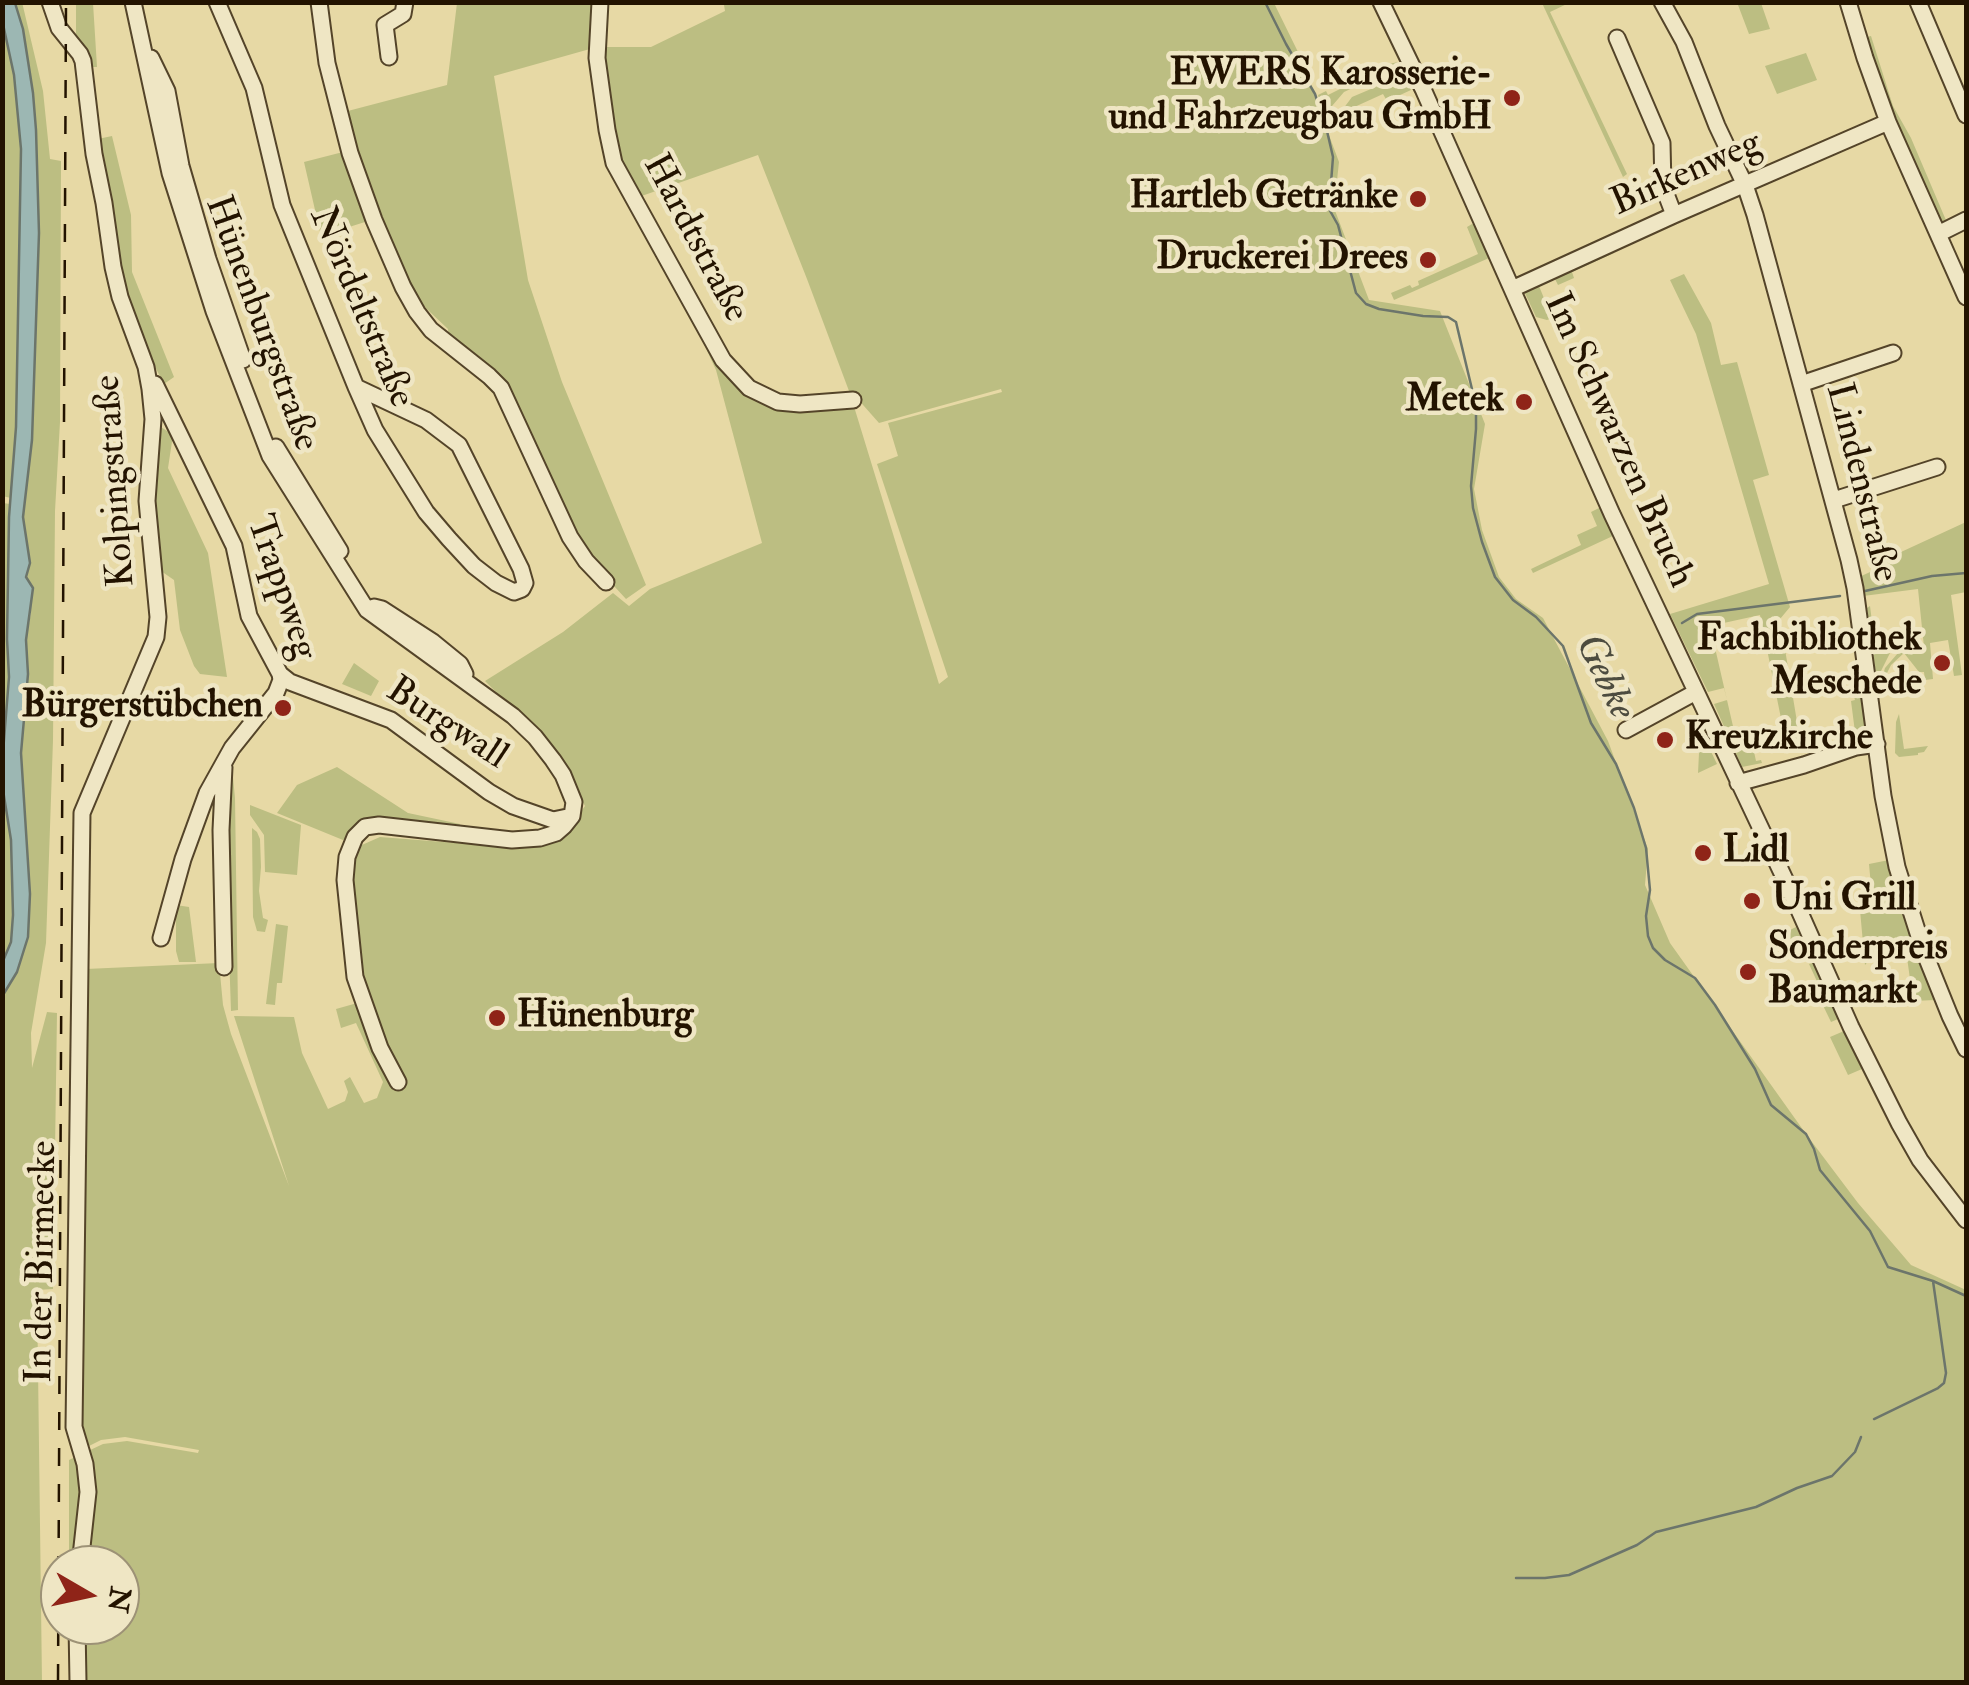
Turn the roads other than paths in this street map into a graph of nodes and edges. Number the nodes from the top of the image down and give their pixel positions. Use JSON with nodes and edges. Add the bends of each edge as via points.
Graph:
{"nodes":[{"id":1,"x":50,"y":2,"type":"edge"},
{"id":2,"x":133,"y":2,"type":"edge"},
{"id":3,"x":217,"y":2,"type":"edge"},
{"id":4,"x":319,"y":2,"type":"edge"},
{"id":5,"x":600,"y":2,"type":"edge"},
{"id":6,"x":1381,"y":2,"type":"edge"},
{"id":7,"x":1662,"y":2,"type":"edge"},
{"id":8,"x":1848,"y":2,"type":"edge"},
{"id":9,"x":1918,"y":2,"type":"edge"},
{"id":10,"x":410,"y":10,"type":"edge"},
{"id":11,"x":1617,"y":38,"type":"dead end"},
{"id":12,"x":390,"y":57,"type":"dead end"},
{"id":13,"x":1966,"y":115,"type":"edge"},
{"id":14,"x":1888,"y":122,"type":"junction"},
{"id":15,"x":1744,"y":185,"type":"junction"},
{"id":16,"x":1674,"y":214,"type":"junction"},
{"id":17,"x":1966,"y":220,"type":"edge"},
{"id":18,"x":1938,"y":234,"type":"junction"},
{"id":19,"x":1512,"y":289,"type":"junction"},
{"id":20,"x":1966,"y":297,"type":"edge"},
{"id":21,"x":1893,"y":353,"type":"dead end"},
{"id":22,"x":146,"y":367,"type":"junction"},
{"id":23,"x":1801,"y":384,"type":"junction"},
{"id":24,"x":356,"y":387,"type":"junction"},
{"id":25,"x":853,"y":400,"type":"dead end"},
{"id":26,"x":1937,"y":467,"type":"dead end"},
{"id":27,"x":1834,"y":500,"type":"junction"},
{"id":28,"x":606,"y":582,"type":"dead end"},
{"id":29,"x":280,"y":674,"type":"junction"},
{"id":30,"x":302,"y":686,"type":"junction"},
{"id":31,"x":1696,"y":692,"type":"junction"},
{"id":32,"x":276,"y":693,"type":"junction"},
{"id":33,"x":1626,"y":730,"type":"dead end"},
{"id":34,"x":1876,"y":744,"type":"junction"},
{"id":35,"x":226,"y":758,"type":"junction"},
{"id":36,"x":1738,"y":784,"type":"junction"},
{"id":37,"x":555,"y":826,"type":"junction"},
{"id":38,"x":161,"y":938,"type":"dead end"},
{"id":39,"x":80,"y":956,"type":"joint"},
{"id":40,"x":224,"y":967,"type":"dead end"},
{"id":41,"x":1966,"y":1049,"type":"edge"},
{"id":42,"x":398,"y":1082,"type":"dead end"},
{"id":43,"x":1966,"y":1220,"type":"edge"},
{"id":44,"x":82,"y":1545,"type":"edge"},
{"id":45,"x":77,"y":1645,"type":"edge"},
{"id":46,"x":78,"y":1682,"type":"edge"}],
"edges":[{"from":1,"to":22,"type":"street","name":"Kolpingstraße","via":[[59,28],[82,57],[120,297]]},
{"from":2,"to":37,"type":"street","name":"Hünenburgstraße","via":[[170,173],[256,426],[285,482],[383,623],[513,716],[548,753],[574,806],[572,816]]},
{"from":3,"to":24,"type":"street","name":"Nördeltstraße","via":[[254,88],[282,206]]},
{"from":4,"to":28,"type":"street","via":[[350,154],[403,286],[430,330],[501,388],[570,537]]},
{"from":5,"to":25,"type":"street","name":"Hardtstraße","via":[[597,58],[614,162],[723,360],[749,388],[778,402]]},
{"from":6,"to":19,"type":"street","name":"Im Schwarzen Bruch"},
{"from":7,"to":15,"type":"street","name":"Lindenstraße"},
{"from":8,"to":14,"type":"street"},
{"from":9,"to":13,"type":"street"},
{"from":10,"to":12,"type":"street","via":[[385,25]]},
{"from":11,"to":16,"type":"street","via":[[1662,143],[1663,186]]},
{"from":14,"to":15,"type":"street","name":"Birkenweg"},
{"from":14,"to":18,"type":"street"},
{"from":15,"to":16,"type":"street","name":"Birkenweg"},
{"from":15,"to":23,"type":"street","name":"Lindenstraße"},
{"from":16,"to":19,"type":"street","name":"Birkenweg"},
{"from":17,"to":18,"type":"street"},
{"from":18,"to":20,"type":"street"},
{"from":19,"to":31,"type":"street","name":"Im Schwarzen Bruch"},
{"from":21,"to":23,"type":"street"},
{"from":22,"to":29,"type":"street","name":"Trappweg","via":[[228,532],[249,616]]},
{"from":22,"to":39,"type":"street","name":"Kolpingstraße","via":[[153,404],[147,501],[158,626],[83,807]]},
{"from":23,"to":27,"type":"street","name":"Lindenstraße"},
{"from":24,"to":24,"type":"street","name":"Nördeltstraße","via":[[382,444],[431,520],[474,566],[522,590],[521,568],[459,446],[426,420]]},
{"from":26,"to":27,"type":"street"},
{"from":27,"to":34,"type":"street","name":"Lindenstraße","via":[[1855,588]]},
{"from":29,"to":30,"type":"street","name":"Burgwall"},
{"from":29,"to":32,"type":"street","name":"Trappweg"},
{"from":30,"to":32,"type":"street"},
{"from":30,"to":37,"type":"street","name":"Burgwall","via":[[392,720],[504,802]]},
{"from":31,"to":33,"type":"street"},
{"from":31,"to":36,"type":"street","name":"Im Schwarzen Bruch"},
{"from":32,"to":35,"type":"street","name":"Trappweg"},
{"from":34,"to":36,"type":"street"},
{"from":34,"to":41,"type":"street","name":"Lindenstraße","via":[[1906,897]]},
{"from":35,"to":38,"type":"street","name":"Trappweg","via":[[192,828]]},
{"from":35,"to":40,"type":"street"},
{"from":36,"to":43,"type":"street","name":"Im Schwarzen Bruch","via":[[1898,1122]]},
{"from":37,"to":42,"type":"street","via":[[540,838],[512,840],[378,824],[355,837],[345,875],[355,976]]},
{"from":39,"to":44,"type":"street","name":"In der Birmecke","via":[[74,1427],[88,1492]]},
{"from":45,"to":46,"type":"street"}]}
